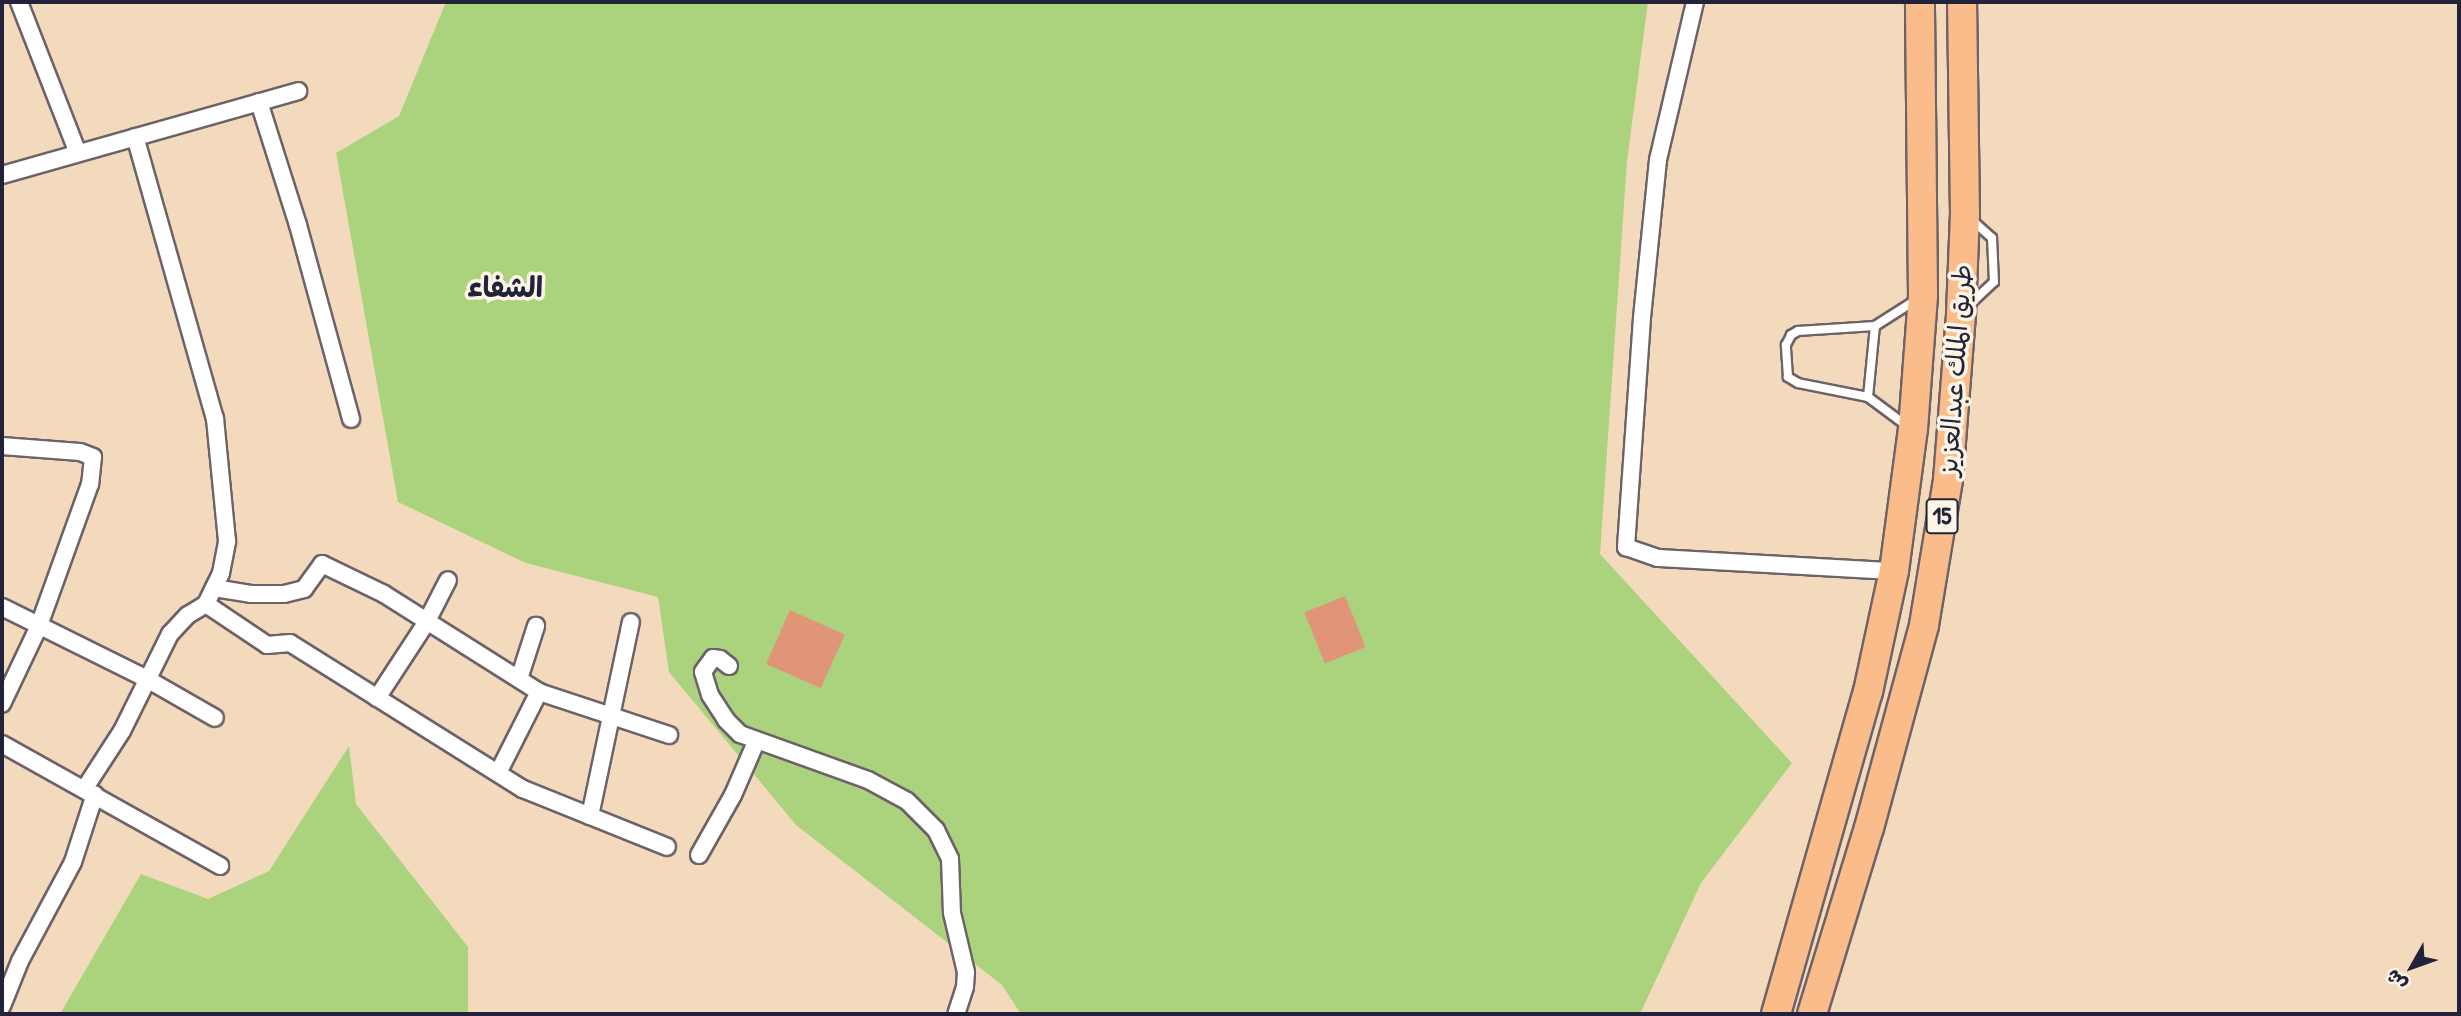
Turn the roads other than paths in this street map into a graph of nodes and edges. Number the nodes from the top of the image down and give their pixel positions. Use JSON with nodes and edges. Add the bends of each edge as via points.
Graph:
{"nodes":[{"id":1,"x":19,"y":2,"type":"edge"},
{"id":2,"x":1695,"y":2,"type":"edge"},
{"id":3,"x":1920,"y":2,"type":"edge"},
{"id":4,"x":1962,"y":2,"type":"edge"},
{"id":5,"x":298,"y":91,"type":"dead end"},
{"id":6,"x":259,"y":102,"type":"junction"},
{"id":7,"x":135,"y":137,"type":"junction"},
{"id":8,"x":78,"y":153,"type":"junction"},
{"id":9,"x":2,"y":175,"type":"edge"},
{"id":10,"x":1923,"y":295,"type":"junction"},
{"id":11,"x":1875,"y":326,"type":"junction"},
{"id":12,"x":1868,"y":397,"type":"junction"},
{"id":13,"x":351,"y":419,"type":"dead end"},
{"id":14,"x":1913,"y":429,"type":"junction"},
{"id":15,"x":2,"y":446,"type":"edge"},
{"id":16,"x":1894,"y":571,"type":"junction"},
{"id":17,"x":448,"y":580,"type":"dead end"},
{"id":18,"x":214,"y":588,"type":"junction"},
{"id":19,"x":206,"y":604,"type":"junction"},
{"id":20,"x":2,"y":607,"type":"edge"},
{"id":21,"x":426,"y":622,"type":"junction"},
{"id":22,"x":631,"y":622,"type":"dead end"},
{"id":23,"x":39,"y":626,"type":"junction"},
{"id":24,"x":536,"y":626,"type":"dead end"},
{"id":25,"x":729,"y":666,"type":"dead end"},
{"id":26,"x":147,"y":679,"type":"junction"},
{"id":27,"x":519,"y":679,"type":"junction"},
{"id":28,"x":539,"y":692,"type":"junction"},
{"id":29,"x":377,"y":698,"type":"junction"},
{"id":30,"x":2,"y":704,"type":"edge"},
{"id":31,"x":215,"y":718,"type":"dead end"},
{"id":32,"x":611,"y":718,"type":"junction"},
{"id":33,"x":669,"y":735,"type":"dead end"},
{"id":34,"x":756,"y":742,"type":"junction"},
{"id":35,"x":2,"y":744,"type":"edge"},
{"id":36,"x":498,"y":773,"type":"junction"},
{"id":37,"x":90,"y":791,"type":"junction"},
{"id":38,"x":590,"y":816,"type":"junction"},
{"id":39,"x":667,"y":847,"type":"dead end"},
{"id":40,"x":699,"y":855,"type":"dead end"},
{"id":41,"x":220,"y":866,"type":"dead end"},
{"id":42,"x":2,"y":1006,"type":"edge"},
{"id":43,"x":956,"y":1014,"type":"edge"},
{"id":44,"x":1776,"y":1014,"type":"edge"},
{"id":45,"x":1812,"y":1014,"type":"edge"}],
"edges":[{"from":1,"to":8,"type":"street"},
{"from":2,"to":16,"type":"street","via":[[1658,160],[1626,547],[1658,558]]},
{"from":3,"to":10,"type":"highway","name":"طريق الملك عبدالعزيز","number":"15"},
{"from":4,"to":45,"type":"highway","name":"طريق الملك عبدالعزيز","number":"15","via":[[1965,214],[1948,480],[1924,625]]},
{"from":5,"to":6,"type":"street"},
{"from":6,"to":7,"type":"street"},
{"from":6,"to":13,"type":"street"},
{"from":7,"to":8,"type":"street"},
{"from":7,"to":18,"type":"street","via":[[215,419],[227,541]]},
{"from":8,"to":9,"type":"street"},
{"from":10,"to":11,"type":"lane"},
{"from":10,"to":14,"type":"highway","name":"طريق الملك عبدالعزيز","number":"15"},
{"from":11,"to":12,"type":"lane"},
{"from":11,"to":12,"type":"lane","via":[[1798,331],[1786,345],[1788,377]]},
{"from":12,"to":14,"type":"lane"},
{"from":14,"to":16,"type":"highway","name":"طريق الملك عبدالعزيز","number":"15"},
{"from":15,"to":23,"type":"street","via":[[93,457],[90,484]]},
{"from":16,"to":44,"type":"highway","name":"طريق الملك عبدالعزيز","number":"15","via":[[1868,692]]},
{"from":17,"to":21,"type":"street"},
{"from":18,"to":19,"type":"street"},
{"from":18,"to":21,"type":"street","via":[[251,594],[294,592],[304,589],[322,564],[384,594]]},
{"from":19,"to":26,"type":"street","via":[[170,634]]},
{"from":19,"to":29,"type":"street","via":[[267,645],[289,643]]},
{"from":20,"to":23,"type":"street"},
{"from":21,"to":27,"type":"street"},
{"from":21,"to":29,"type":"street"},
{"from":22,"to":32,"type":"street"},
{"from":23,"to":26,"type":"street"},
{"from":23,"to":30,"type":"street"},
{"from":24,"to":27,"type":"street"},
{"from":25,"to":34,"type":"street","via":[[713,658],[703,671],[705,682],[726,720]]},
{"from":26,"to":31,"type":"street"},
{"from":26,"to":37,"type":"street"},
{"from":27,"to":28,"type":"street"},
{"from":28,"to":32,"type":"street"},
{"from":28,"to":36,"type":"street"},
{"from":29,"to":36,"type":"street"},
{"from":32,"to":33,"type":"street"},
{"from":32,"to":38,"type":"street"},
{"from":34,"to":40,"type":"street"},
{"from":34,"to":43,"type":"street","via":[[868,780],[907,801],[936,830],[950,859],[952,913],[965,972]]},
{"from":35,"to":37,"type":"street"},
{"from":36,"to":38,"type":"street","via":[[523,789]]},
{"from":37,"to":41,"type":"street"},
{"from":37,"to":42,"type":"street","via":[[73,862],[20,961]]},
{"from":38,"to":39,"type":"street"}]}
